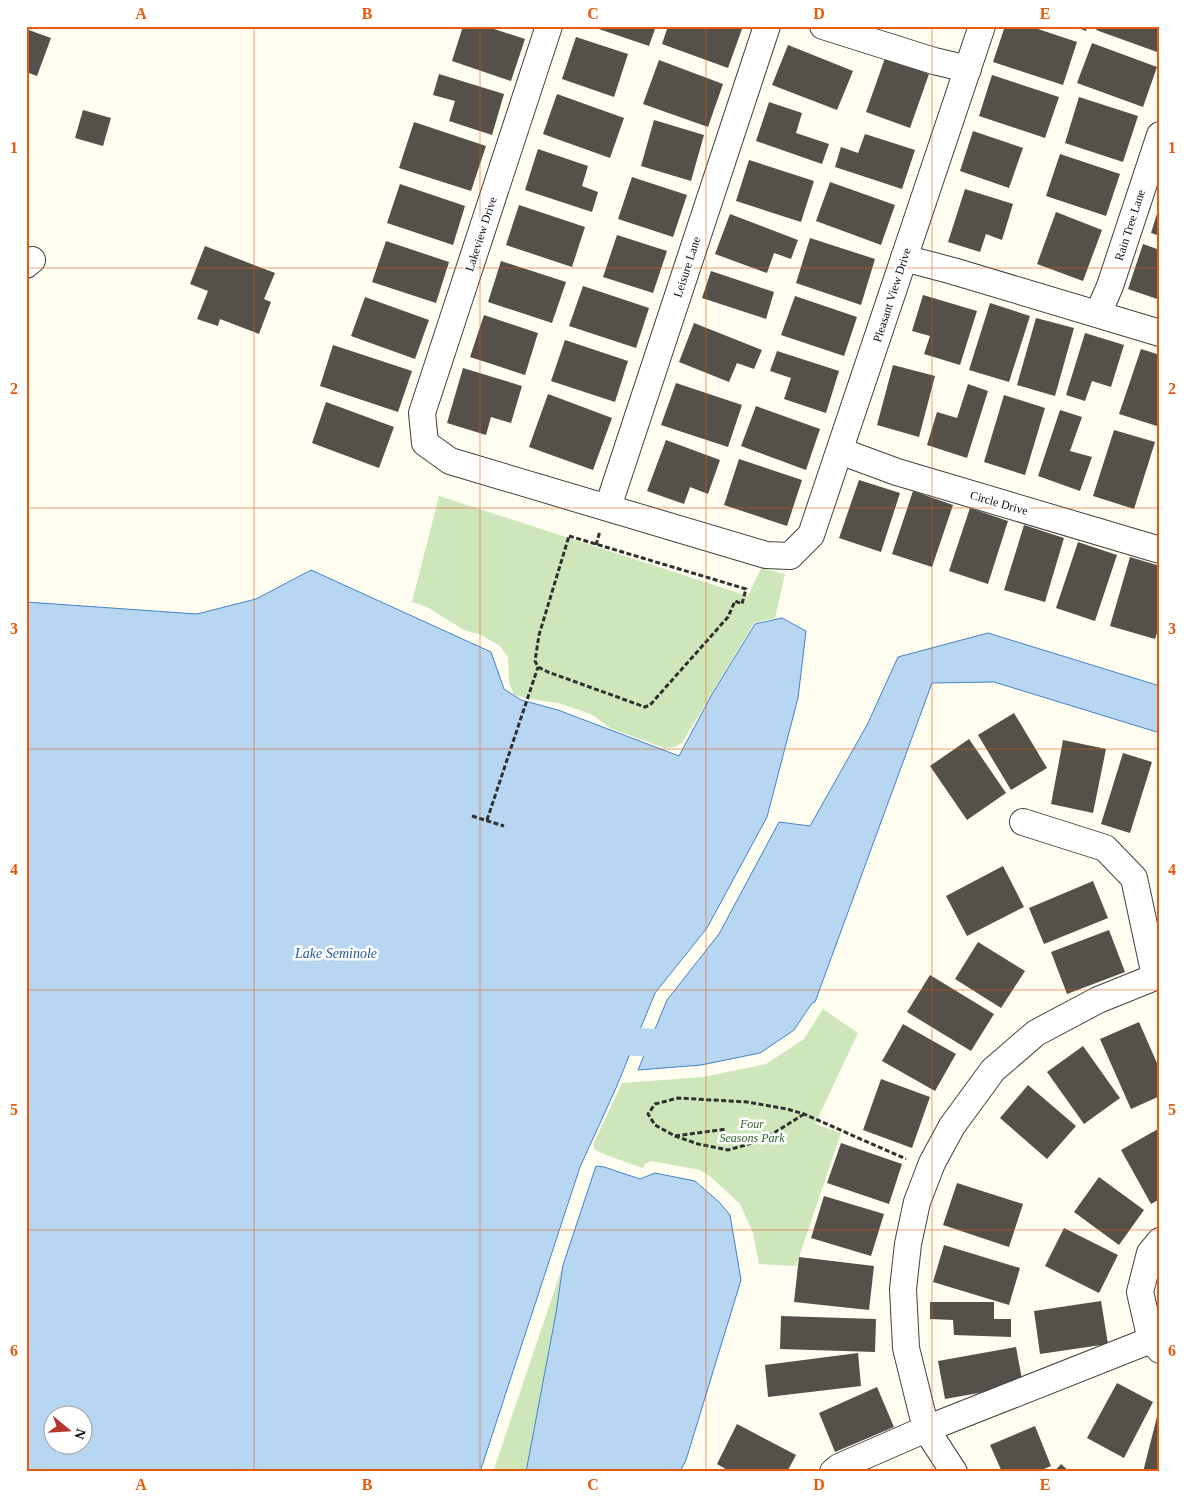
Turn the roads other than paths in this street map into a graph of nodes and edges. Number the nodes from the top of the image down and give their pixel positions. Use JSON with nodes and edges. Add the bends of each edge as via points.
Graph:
{"nodes":[{"id":1,"x":549,"y":26,"type":"edge"},
{"id":2,"x":767,"y":26,"type":"edge"},
{"id":3,"x":823,"y":26,"type":"edge"},
{"id":4,"x":982,"y":26,"type":"edge"},
{"id":5,"x":968,"y":69,"type":"junction"},
{"id":6,"x":1160,"y":135,"type":"edge"},
{"id":7,"x":904,"y":258,"type":"junction"},
{"id":8,"x":1098,"y":314,"type":"junction"},
{"id":9,"x":1160,"y":333,"type":"edge"},
{"id":10,"x":840,"y":451,"type":"junction"},
{"id":11,"x":608,"y":507,"type":"junction"},
{"id":12,"x":1160,"y":550,"type":"edge"},
{"id":13,"x":1023,"y":822,"type":"dead end"},
{"id":14,"x":1158,"y":975,"type":"edge"},
{"id":15,"x":1160,"y":1240,"type":"edge"},
{"id":16,"x":1155,"y":1345,"type":"edge"},
{"id":17,"x":926,"y":1429,"type":"junction"},
{"id":18,"x":833,"y":1472,"type":"edge"},
{"id":19,"x":954,"y":1472,"type":"edge"}],
"edges":[{"from":1,"to":11,"type":"street","name":"Lakeview Drive","via":[[422,413],[425,443],[450,461]]},
{"from":2,"to":11,"type":"street","name":"Leisure Lane"},
{"from":3,"to":5,"type":"street"},
{"from":4,"to":5,"type":"street","name":"Pleasant View Drive"},
{"from":5,"to":7,"type":"street","name":"Pleasant View Drive"},
{"from":6,"to":8,"type":"street","name":"Rain Tree Lane"},
{"from":7,"to":8,"type":"street"},
{"from":7,"to":10,"type":"street","name":"Pleasant View Drive"},
{"from":8,"to":9,"type":"street"},
{"from":10,"to":11,"type":"street","name":"Pleasant View Drive","via":[[811,535],[790,556],[766,555]]},
{"from":10,"to":12,"type":"street","name":"Circle Drive","via":[[897,472]]},
{"from":13,"to":14,"type":"street","via":[[1106,848],[1134,878]]},
{"from":14,"to":17,"type":"street","via":[[1098,1000],[1028,1040],[993,1070],[952,1126],[930,1169],[917,1202],[903,1289],[906,1348]]},
{"from":15,"to":16,"type":"street","via":[[1150,1253],[1140,1292]]},
{"from":16,"to":17,"type":"street"},
{"from":17,"to":18,"type":"street","via":[[838,1466]]},
{"from":17,"to":19,"type":"street"}]}
